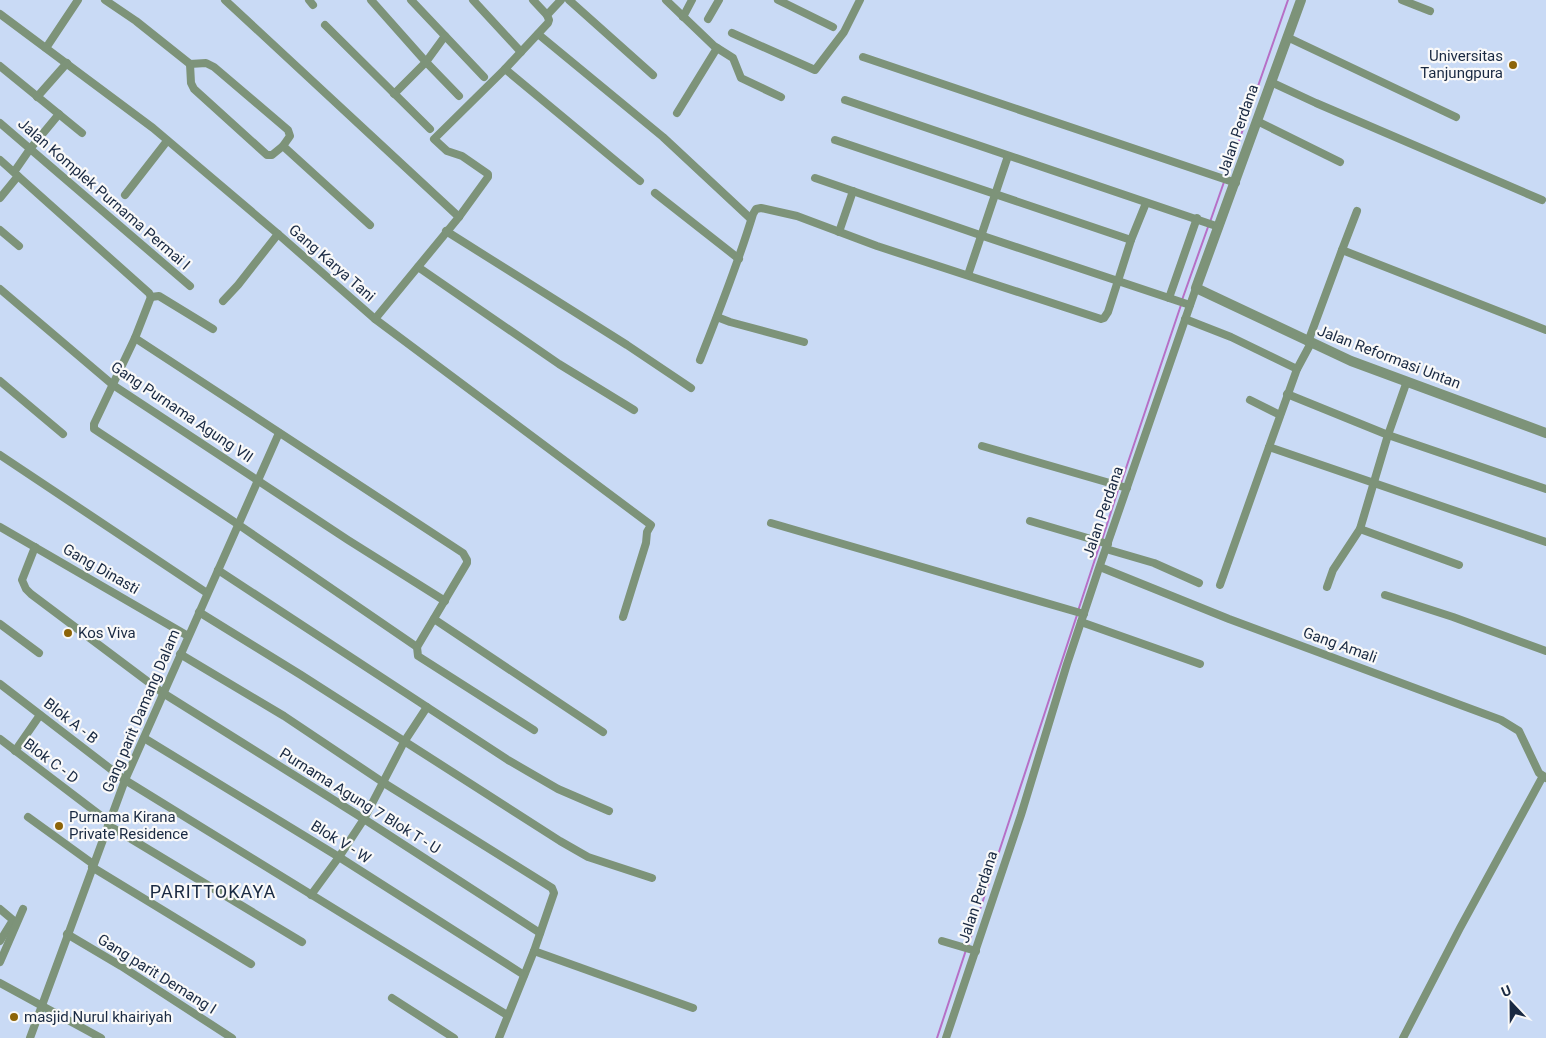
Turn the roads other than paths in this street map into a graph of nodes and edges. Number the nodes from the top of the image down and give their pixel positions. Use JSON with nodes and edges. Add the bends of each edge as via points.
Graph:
{"nodes":[{"id":1,"x":78,"y":0,"type":"edge"},
{"id":2,"x":105,"y":0,"type":"edge"},
{"id":3,"x":226,"y":0,"type":"edge"},
{"id":4,"x":372,"y":0,"type":"edge"},
{"id":5,"x":411,"y":0,"type":"edge"},
{"id":6,"x":473,"y":0,"type":"edge"},
{"id":7,"x":534,"y":0,"type":"edge"},
{"id":8,"x":561,"y":0,"type":"edge"},
{"id":9,"x":569,"y":0,"type":"edge"},
{"id":10,"x":666,"y":0,"type":"edge"},
{"id":11,"x":692,"y":0,"type":"edge"},
{"id":12,"x":719,"y":0,"type":"edge"},
{"id":13,"x":778,"y":0,"type":"edge"},
{"id":14,"x":860,"y":0,"type":"edge"},
{"id":15,"x":1301,"y":0,"type":"edge"},
{"id":16,"x":1402,"y":0,"type":"edge"},
{"id":17,"x":1430,"y":11,"type":"dead end"},
{"id":18,"x":0,"y":14,"type":"edge"},
{"id":19,"x":546,"y":15,"type":"junction"},
{"id":20,"x":683,"y":16,"type":"junction"},
{"id":21,"x":708,"y":19,"type":"dead end"},
{"id":22,"x":325,"y":25,"type":"dead end"},
{"id":23,"x":833,"y":27,"type":"dead end"},
{"id":24,"x":732,"y":33,"type":"dead end"},
{"id":25,"x":538,"y":34,"type":"junction"},
{"id":26,"x":444,"y":36,"type":"junction"},
{"id":27,"x":1287,"y":37,"type":"junction"},
{"id":28,"x":46,"y":48,"type":"junction"},
{"id":29,"x":717,"y":48,"type":"junction"},
{"id":30,"x":521,"y":52,"type":"junction"},
{"id":31,"x":863,"y":57,"type":"dead end"},
{"id":32,"x":426,"y":62,"type":"junction"},
{"id":33,"x":67,"y":63,"type":"junction"},
{"id":34,"x":190,"y":64,"type":"junction"},
{"id":35,"x":0,"y":66,"type":"edge"},
{"id":36,"x":505,"y":68,"type":"junction"},
{"id":37,"x":653,"y":75,"type":"dead end"},
{"id":38,"x":484,"y":77,"type":"dead end"},
{"id":39,"x":1270,"y":82,"type":"junction"},
{"id":40,"x":394,"y":94,"type":"junction"},
{"id":41,"x":37,"y":96,"type":"junction"},
{"id":42,"x":459,"y":96,"type":"dead end"},
{"id":43,"x":781,"y":97,"type":"dead end"},
{"id":44,"x":845,"y":100,"type":"dead end"},
{"id":45,"x":677,"y":113,"type":"dead end"},
{"id":46,"x":59,"y":114,"type":"junction"},
{"id":47,"x":1456,"y":117,"type":"dead end"},
{"id":48,"x":1257,"y":122,"type":"junction"},
{"id":49,"x":0,"y":123,"type":"edge"},
{"id":50,"x":430,"y":129,"type":"dead end"},
{"id":51,"x":82,"y":133,"type":"dead end"},
{"id":52,"x":835,"y":140,"type":"dead end"},
{"id":53,"x":167,"y":141,"type":"junction"},
{"id":54,"x":283,"y":146,"type":"junction"},
{"id":55,"x":30,"y":149,"type":"junction"},
{"id":56,"x":1008,"y":156,"type":"junction"},
{"id":57,"x":0,"y":160,"type":"edge"},
{"id":58,"x":1340,"y":162,"type":"dead end"},
{"id":59,"x":16,"y":174,"type":"junction"},
{"id":60,"x":815,"y":178,"type":"dead end"},
{"id":61,"x":640,"y":181,"type":"dead end"},
{"id":62,"x":1233,"y":182,"type":"junction"},
{"id":63,"x":853,"y":191,"type":"junction"},
{"id":64,"x":655,"y":193,"type":"dead end"},
{"id":65,"x":125,"y":195,"type":"dead end"},
{"id":66,"x":994,"y":195,"type":"junction"},
{"id":67,"x":0,"y":198,"type":"edge"},
{"id":68,"x":1542,"y":200,"type":"dead end"},
{"id":69,"x":1146,"y":203,"type":"junction"},
{"id":70,"x":1357,"y":211,"type":"dead end"},
{"id":71,"x":459,"y":217,"type":"junction"},
{"id":72,"x":751,"y":219,"type":"junction"},
{"id":73,"x":1198,"y":219,"type":"junction"},
{"id":74,"x":370,"y":225,"type":"dead end"},
{"id":75,"x":1216,"y":226,"type":"junction"},
{"id":76,"x":0,"y":230,"type":"edge"},
{"id":77,"x":446,"y":231,"type":"junction"},
{"id":78,"x":839,"y":232,"type":"junction"},
{"id":79,"x":278,"y":234,"type":"junction"},
{"id":80,"x":980,"y":235,"type":"junction"},
{"id":81,"x":1131,"y":240,"type":"junction"},
{"id":82,"x":18,"y":246,"type":"dead end"},
{"id":83,"x":1342,"y":250,"type":"junction"},
{"id":84,"x":739,"y":259,"type":"junction"},
{"id":85,"x":418,"y":267,"type":"junction"},
{"id":86,"x":968,"y":275,"type":"junction"},
{"id":87,"x":1118,"y":281,"type":"junction"},
{"id":88,"x":190,"y":286,"type":"dead end"},
{"id":89,"x":1196,"y":288,"type":"junction"},
{"id":90,"x":0,"y":289,"type":"edge"},
{"id":91,"x":151,"y":297,"type":"junction"},
{"id":92,"x":223,"y":301,"type":"dead end"},
{"id":93,"x":1180,"y":301,"type":"junction"},
{"id":94,"x":717,"y":317,"type":"junction"},
{"id":95,"x":375,"y":319,"type":"junction"},
{"id":96,"x":1185,"y":319,"type":"junction"},
{"id":97,"x":213,"y":329,"type":"dead end"},
{"id":98,"x":1546,"y":330,"type":"edge"},
{"id":99,"x":135,"y":338,"type":"junction"},
{"id":100,"x":804,"y":342,"type":"dead end"},
{"id":101,"x":1310,"y":342,"type":"junction"},
{"id":102,"x":700,"y":360,"type":"dead end"},
{"id":103,"x":1297,"y":369,"type":"junction"},
{"id":104,"x":0,"y":381,"type":"edge"},
{"id":105,"x":1407,"y":381,"type":"junction"},
{"id":106,"x":113,"y":385,"type":"junction"},
{"id":107,"x":690,"y":388,"type":"dead end"},
{"id":108,"x":1287,"y":394,"type":"junction"},
{"id":109,"x":1250,"y":400,"type":"dead end"},
{"id":110,"x":634,"y":410,"type":"dead end"},
{"id":111,"x":1280,"y":415,"type":"junction"},
{"id":112,"x":279,"y":433,"type":"junction"},
{"id":113,"x":1546,"y":433,"type":"edge"},
{"id":114,"x":63,"y":434,"type":"dead end"},
{"id":115,"x":1388,"y":435,"type":"junction"},
{"id":116,"x":982,"y":446,"type":"dead end"},
{"id":117,"x":1269,"y":447,"type":"junction"},
{"id":118,"x":0,"y":456,"type":"edge"},
{"id":119,"x":258,"y":479,"type":"junction"},
{"id":120,"x":1375,"y":482,"type":"junction"},
{"id":121,"x":1126,"y":487,"type":"junction"},
{"id":122,"x":1546,"y":489,"type":"edge"},
{"id":123,"x":1030,"y":521,"type":"dead end"},
{"id":124,"x":771,"y":523,"type":"dead end"},
{"id":125,"x":239,"y":525,"type":"junction"},
{"id":126,"x":0,"y":527,"type":"edge"},
{"id":127,"x":1360,"y":529,"type":"junction"},
{"id":128,"x":1546,"y":542,"type":"edge"},
{"id":129,"x":1107,"y":546,"type":"junction"},
{"id":130,"x":35,"y":547,"type":"junction"},
{"id":131,"x":1459,"y":565,"type":"dead end"},
{"id":132,"x":1100,"y":567,"type":"junction"},
{"id":133,"x":218,"y":570,"type":"junction"},
{"id":134,"x":1199,"y":583,"type":"dead end"},
{"id":135,"x":1220,"y":585,"type":"dead end"},
{"id":136,"x":1327,"y":587,"type":"dead end"},
{"id":137,"x":207,"y":593,"type":"junction"},
{"id":138,"x":1385,"y":595,"type":"dead end"},
{"id":139,"x":445,"y":601,"type":"junction"},
{"id":140,"x":199,"y":612,"type":"junction"},
{"id":141,"x":1080,"y":612,"type":"junction"},
{"id":142,"x":623,"y":617,"type":"dead end"},
{"id":143,"x":434,"y":620,"type":"junction"},
{"id":144,"x":1081,"y":622,"type":"junction"},
{"id":145,"x":0,"y":624,"type":"edge"},
{"id":146,"x":188,"y":636,"type":"junction"},
{"id":147,"x":417,"y":647,"type":"junction"},
{"id":148,"x":1546,"y":650,"type":"edge"},
{"id":149,"x":39,"y":653,"type":"dead end"},
{"id":150,"x":180,"y":654,"type":"junction"},
{"id":151,"x":1200,"y":664,"type":"dead end"},
{"id":152,"x":0,"y":684,"type":"edge"},
{"id":153,"x":164,"y":693,"type":"junction"},
{"id":154,"x":428,"y":707,"type":"junction"},
{"id":155,"x":40,"y":715,"type":"junction"},
{"id":156,"x":534,"y":730,"type":"dead end"},
{"id":157,"x":603,"y":732,"type":"dead end"},
{"id":158,"x":144,"y":738,"type":"junction"},
{"id":159,"x":0,"y":739,"type":"edge"},
{"id":160,"x":404,"y":742,"type":"junction"},
{"id":161,"x":15,"y":751,"type":"junction"},
{"id":162,"x":1544,"y":777,"type":"edge"},
{"id":163,"x":125,"y":780,"type":"junction"},
{"id":164,"x":384,"y":783,"type":"junction"},
{"id":165,"x":609,"y":812,"type":"dead end"},
{"id":166,"x":28,"y":817,"type":"dead end"},
{"id":167,"x":364,"y":819,"type":"junction"},
{"id":168,"x":108,"y":823,"type":"junction"},
{"id":169,"x":339,"y":857,"type":"junction"},
{"id":170,"x":93,"y":865,"type":"junction"},
{"id":171,"x":652,"y":878,"type":"dead end"},
{"id":172,"x":311,"y":895,"type":"junction"},
{"id":173,"x":23,"y":908,"type":"dead end"},
{"id":174,"x":0,"y":909,"type":"edge"},
{"id":175,"x":540,"y":933,"type":"junction"},
{"id":176,"x":67,"y":934,"type":"junction"},
{"id":177,"x":0,"y":941,"type":"edge"},
{"id":178,"x":942,"y":941,"type":"dead end"},
{"id":179,"x":302,"y":942,"type":"dead end"},
{"id":180,"x":970,"y":948,"type":"junction"},
{"id":181,"x":534,"y":951,"type":"junction"},
{"id":182,"x":0,"y":962,"type":"edge"},
{"id":183,"x":251,"y":964,"type":"dead end"},
{"id":184,"x":523,"y":974,"type":"junction"},
{"id":185,"x":0,"y":983,"type":"edge"},
{"id":186,"x":392,"y":998,"type":"dead end"},
{"id":187,"x":41,"y":1005,"type":"junction"},
{"id":188,"x":692,"y":1008,"type":"dead end"},
{"id":189,"x":507,"y":1015,"type":"junction"},
{"id":190,"x":30,"y":1038,"type":"edge"},
{"id":191,"x":102,"y":1038,"type":"edge"},
{"id":192,"x":232,"y":1038,"type":"edge"},
{"id":193,"x":454,"y":1038,"type":"edge"},
{"id":194,"x":499,"y":1038,"type":"edge"},
{"id":195,"x":946,"y":1038,"type":"edge"},
{"id":196,"x":1403,"y":1038,"type":"edge"}],
"edges":[{"from":1,"to":28,"type":"street"},
{"from":2,"to":34,"type":"street"},
{"from":3,"to":71,"type":"street"},
{"from":4,"to":32,"type":"street"},
{"from":5,"to":26,"type":"street"},
{"from":6,"to":30,"type":"street"},
{"from":7,"to":19,"type":"street"},
{"from":8,"to":19,"type":"street"},
{"from":9,"to":37,"type":"street"},
{"from":10,"to":20,"type":"street"},
{"from":11,"to":20,"type":"street"},
{"from":12,"to":21,"type":"street"},
{"from":13,"to":23,"type":"street"},
{"from":14,"to":24,"type":"street","via":[[844,32],[814,70]]},
{"from":15,"to":27,"type":"street","name":"Jalan Perdana"},
{"from":16,"to":17,"type":"street"},
{"from":18,"to":28,"type":"street","name":"Gang Karya Tani"},
{"from":19,"to":25,"type":"street","via":[[549,22]]},
{"from":20,"to":29,"type":"street"},
{"from":22,"to":40,"type":"street"},
{"from":25,"to":30,"type":"street"},
{"from":25,"to":72,"type":"street","via":[[663,136]]},
{"from":26,"to":32,"type":"street"},
{"from":26,"to":38,"type":"street"},
{"from":27,"to":39,"type":"street","name":"Jalan Perdana"},
{"from":27,"to":47,"type":"street"},
{"from":28,"to":33,"type":"street","name":"Gang Karya Tani"},
{"from":29,"to":43,"type":"street","via":[[733,58],[741,78]]},
{"from":29,"to":45,"type":"street"},
{"from":30,"to":36,"type":"street"},
{"from":31,"to":62,"type":"street"},
{"from":32,"to":40,"type":"street"},
{"from":32,"to":42,"type":"street"},
{"from":33,"to":41,"type":"street"},
{"from":33,"to":53,"type":"street","name":"Gang Karya Tani"},
{"from":34,"to":54,"type":"street","via":[[214,66],[288,130],[290,136]]},
{"from":34,"to":54,"type":"street","via":[[194,89],[268,155],[272,156]]},
{"from":35,"to":41,"type":"street"},
{"from":36,"to":61,"type":"street"},
{"from":36,"to":71,"type":"street","via":[[434,139],[447,151],[462,156],[488,176]]},
{"from":39,"to":48,"type":"street","name":"Jalan Perdana"},
{"from":39,"to":68,"type":"street"},
{"from":40,"to":50,"type":"street"},
{"from":41,"to":46,"type":"street"},
{"from":44,"to":56,"type":"street"},
{"from":46,"to":51,"type":"street"},
{"from":46,"to":55,"type":"street"},
{"from":48,"to":58,"type":"street"},
{"from":48,"to":62,"type":"street","name":"Jalan Perdana"},
{"from":49,"to":55,"type":"street","name":"Jalan Komplek Purnama Permai I"},
{"from":52,"to":66,"type":"street"},
{"from":53,"to":65,"type":"street"},
{"from":53,"to":79,"type":"street","name":"Gang Karya Tani"},
{"from":54,"to":74,"type":"street"},
{"from":55,"to":59,"type":"street"},
{"from":55,"to":88,"type":"street","name":"Jalan Komplek Purnama Permai I"},
{"from":56,"to":66,"type":"street"},
{"from":56,"to":69,"type":"street"},
{"from":57,"to":59,"type":"street"},
{"from":59,"to":67,"type":"street"},
{"from":59,"to":91,"type":"street"},
{"from":60,"to":63,"type":"street"},
{"from":62,"to":75,"type":"street","name":"Jalan Perdana"},
{"from":63,"to":78,"type":"street"},
{"from":63,"to":80,"type":"street"},
{"from":64,"to":84,"type":"street"},
{"from":66,"to":80,"type":"street"},
{"from":66,"to":81,"type":"street"},
{"from":69,"to":73,"type":"street"},
{"from":69,"to":81,"type":"street"},
{"from":70,"to":83,"type":"street"},
{"from":71,"to":77,"type":"street"},
{"from":72,"to":78,"type":"street","via":[[756,209],[761,208],[798,216]]},
{"from":72,"to":84,"type":"street"},
{"from":73,"to":75,"type":"street"},
{"from":73,"to":93,"type":"street"},
{"from":75,"to":89,"type":"street","name":"Jalan Perdana"},
{"from":76,"to":82,"type":"street"},
{"from":77,"to":85,"type":"street"},
{"from":77,"to":107,"type":"street"},
{"from":78,"to":86,"type":"street"},
{"from":79,"to":92,"type":"street"},
{"from":79,"to":95,"type":"street","name":"Gang Karya Tani"},
{"from":80,"to":86,"type":"street"},
{"from":80,"to":87,"type":"street"},
{"from":81,"to":87,"type":"street"},
{"from":83,"to":98,"type":"street"},
{"from":83,"to":101,"type":"street"},
{"from":84,"to":94,"type":"street"},
{"from":85,"to":95,"type":"street"},
{"from":85,"to":110,"type":"street","via":[[559,364]]},
{"from":86,"to":87,"type":"street","via":[[1101,319],[1108,312]]},
{"from":87,"to":93,"type":"street"},
{"from":89,"to":93,"type":"street","name":"Jalan Perdana"},
{"from":89,"to":101,"type":"street","name":"Jalan Reformasi Untan"},
{"from":90,"to":106,"type":"street","name":"Gang Purnama Agung VII"},
{"from":91,"to":97,"type":"street","via":[[159,296]]},
{"from":91,"to":99,"type":"street"},
{"from":93,"to":96,"type":"street","name":"Jalan Perdana"},
{"from":94,"to":100,"type":"street"},
{"from":94,"to":102,"type":"street"},
{"from":95,"to":142,"type":"street","name":"Gang Karya Tani","via":[[651,525]]},
{"from":96,"to":103,"type":"street"},
{"from":96,"to":121,"type":"street","name":"Jalan Perdana"},
{"from":99,"to":106,"type":"street"},
{"from":99,"to":112,"type":"street"},
{"from":101,"to":103,"type":"street"},
{"from":101,"to":105,"type":"street","name":"Jalan Reformasi Untan"},
{"from":103,"to":108,"type":"street"},
{"from":104,"to":114,"type":"street"},
{"from":105,"to":113,"type":"street","name":"Jalan Reformasi Untan"},
{"from":105,"to":115,"type":"street"},
{"from":106,"to":119,"type":"street","name":"Gang Purnama Agung VII"},
{"from":106,"to":125,"type":"street","via":[[94,429]]},
{"from":108,"to":111,"type":"street"},
{"from":108,"to":115,"type":"street"},
{"from":109,"to":111,"type":"street"},
{"from":111,"to":117,"type":"street"},
{"from":112,"to":119,"type":"street","name":"Gang parit Damang Dalam"},
{"from":112,"to":139,"type":"street","via":[[463,553],[467,564]]},
{"from":115,"to":120,"type":"street"},
{"from":115,"to":122,"type":"street"},
{"from":116,"to":121,"type":"street"},
{"from":117,"to":120,"type":"street"},
{"from":117,"to":135,"type":"street"},
{"from":118,"to":137,"type":"street"},
{"from":119,"to":125,"type":"street","name":"Gang parit Damang Dalam"},
{"from":119,"to":139,"type":"street","name":"Gang Purnama Agung VII"},
{"from":120,"to":127,"type":"street"},
{"from":120,"to":128,"type":"street"},
{"from":121,"to":129,"type":"street","name":"Jalan Perdana"},
{"from":123,"to":129,"type":"street"},
{"from":124,"to":141,"type":"street"},
{"from":125,"to":133,"type":"street","name":"Gang parit Damang Dalam"},
{"from":125,"to":147,"type":"street"},
{"from":126,"to":130,"type":"street","name":"Gang Dinasti"},
{"from":127,"to":131,"type":"street"},
{"from":127,"to":136,"type":"street","via":[[1333,570]]},
{"from":129,"to":132,"type":"street","name":"Jalan Perdana"},
{"from":129,"to":134,"type":"street"},
{"from":130,"to":146,"type":"street","name":"Gang Dinasti"},
{"from":130,"to":153,"type":"street","name":"Purnama Agung 7 Blok T - U","via":[[22,580],[26,589]]},
{"from":132,"to":141,"type":"street","name":"Jalan Perdana"},
{"from":132,"to":162,"type":"street","name":"Gang Amali","via":[[1229,619],[1501,720],[1519,732]]},
{"from":133,"to":137,"type":"street","name":"Gang parit Damang Dalam"},
{"from":133,"to":154,"type":"street"},
{"from":137,"to":140,"type":"street","name":"Gang parit Damang Dalam"},
{"from":138,"to":148,"type":"street"},
{"from":139,"to":143,"type":"street"},
{"from":140,"to":146,"type":"street","name":"Gang parit Damang Dalam"},
{"from":140,"to":160,"type":"street"},
{"from":141,"to":144,"type":"street","name":"Jalan Perdana"},
{"from":143,"to":147,"type":"street"},
{"from":143,"to":157,"type":"street"},
{"from":144,"to":151,"type":"street"},
{"from":144,"to":180,"type":"street","name":"Jalan Perdana"},
{"from":145,"to":149,"type":"street"},
{"from":146,"to":150,"type":"street","name":"Gang parit Damang Dalam"},
{"from":147,"to":156,"type":"street","via":[[418,656]]},
{"from":150,"to":153,"type":"street","name":"Gang parit Damang Dalam"},
{"from":150,"to":164,"type":"street","via":[[284,716]]},
{"from":152,"to":155,"type":"street","name":"Blok A - B"},
{"from":153,"to":158,"type":"street","name":"Gang parit Damang Dalam"},
{"from":153,"to":167,"type":"street","name":"Purnama Agung 7 Blok T - U"},
{"from":154,"to":160,"type":"street"},
{"from":154,"to":165,"type":"street","via":[[508,760],[558,789]]},
{"from":155,"to":161,"type":"street"},
{"from":155,"to":163,"type":"street","name":"Blok A - B"},
{"from":158,"to":163,"type":"street","name":"Gang parit Damang Dalam"},
{"from":158,"to":169,"type":"street","name":"Blok V - W"},
{"from":159,"to":161,"type":"street","name":"Blok C - D"},
{"from":160,"to":164,"type":"street"},
{"from":160,"to":171,"type":"street","via":[[588,857]]},
{"from":161,"to":168,"type":"street","name":"Blok C - D"},
{"from":162,"to":196,"type":"street"},
{"from":163,"to":168,"type":"street","name":"Gang parit Damang Dalam"},
{"from":163,"to":172,"type":"street","name":"Blok A - B"},
{"from":164,"to":167,"type":"street"},
{"from":164,"to":175,"type":"street","via":[[552,888],[554,893]]},
{"from":166,"to":170,"type":"street"},
{"from":167,"to":169,"type":"street"},
{"from":167,"to":175,"type":"street","name":"Purnama Agung 7 Blok T - U"},
{"from":168,"to":170,"type":"street","name":"Gang parit Damang Dalam"},
{"from":168,"to":179,"type":"street","name":"Blok C - D"},
{"from":169,"to":172,"type":"street"},
{"from":169,"to":184,"type":"street","name":"Blok V - W"},
{"from":170,"to":176,"type":"street","name":"Gang parit Damang Dalam"},
{"from":170,"to":183,"type":"street"},
{"from":172,"to":189,"type":"street","name":"Blok A - B"},
{"from":173,"to":182,"type":"street"},
{"from":174,"to":177,"type":"street","via":[[13,920]]},
{"from":175,"to":181,"type":"street"},
{"from":176,"to":187,"type":"street","name":"Gang parit Damang Dalam"},
{"from":176,"to":192,"type":"street","name":"Gang parit Demang I"},
{"from":178,"to":180,"type":"street"},
{"from":180,"to":195,"type":"street","name":"Jalan Perdana"},
{"from":181,"to":184,"type":"street"},
{"from":181,"to":188,"type":"street"},
{"from":184,"to":189,"type":"street"},
{"from":185,"to":187,"type":"street"},
{"from":186,"to":193,"type":"street"},
{"from":187,"to":190,"type":"street","name":"Gang parit Damang Dalam"},
{"from":187,"to":191,"type":"street"},
{"from":189,"to":194,"type":"street"}]}
